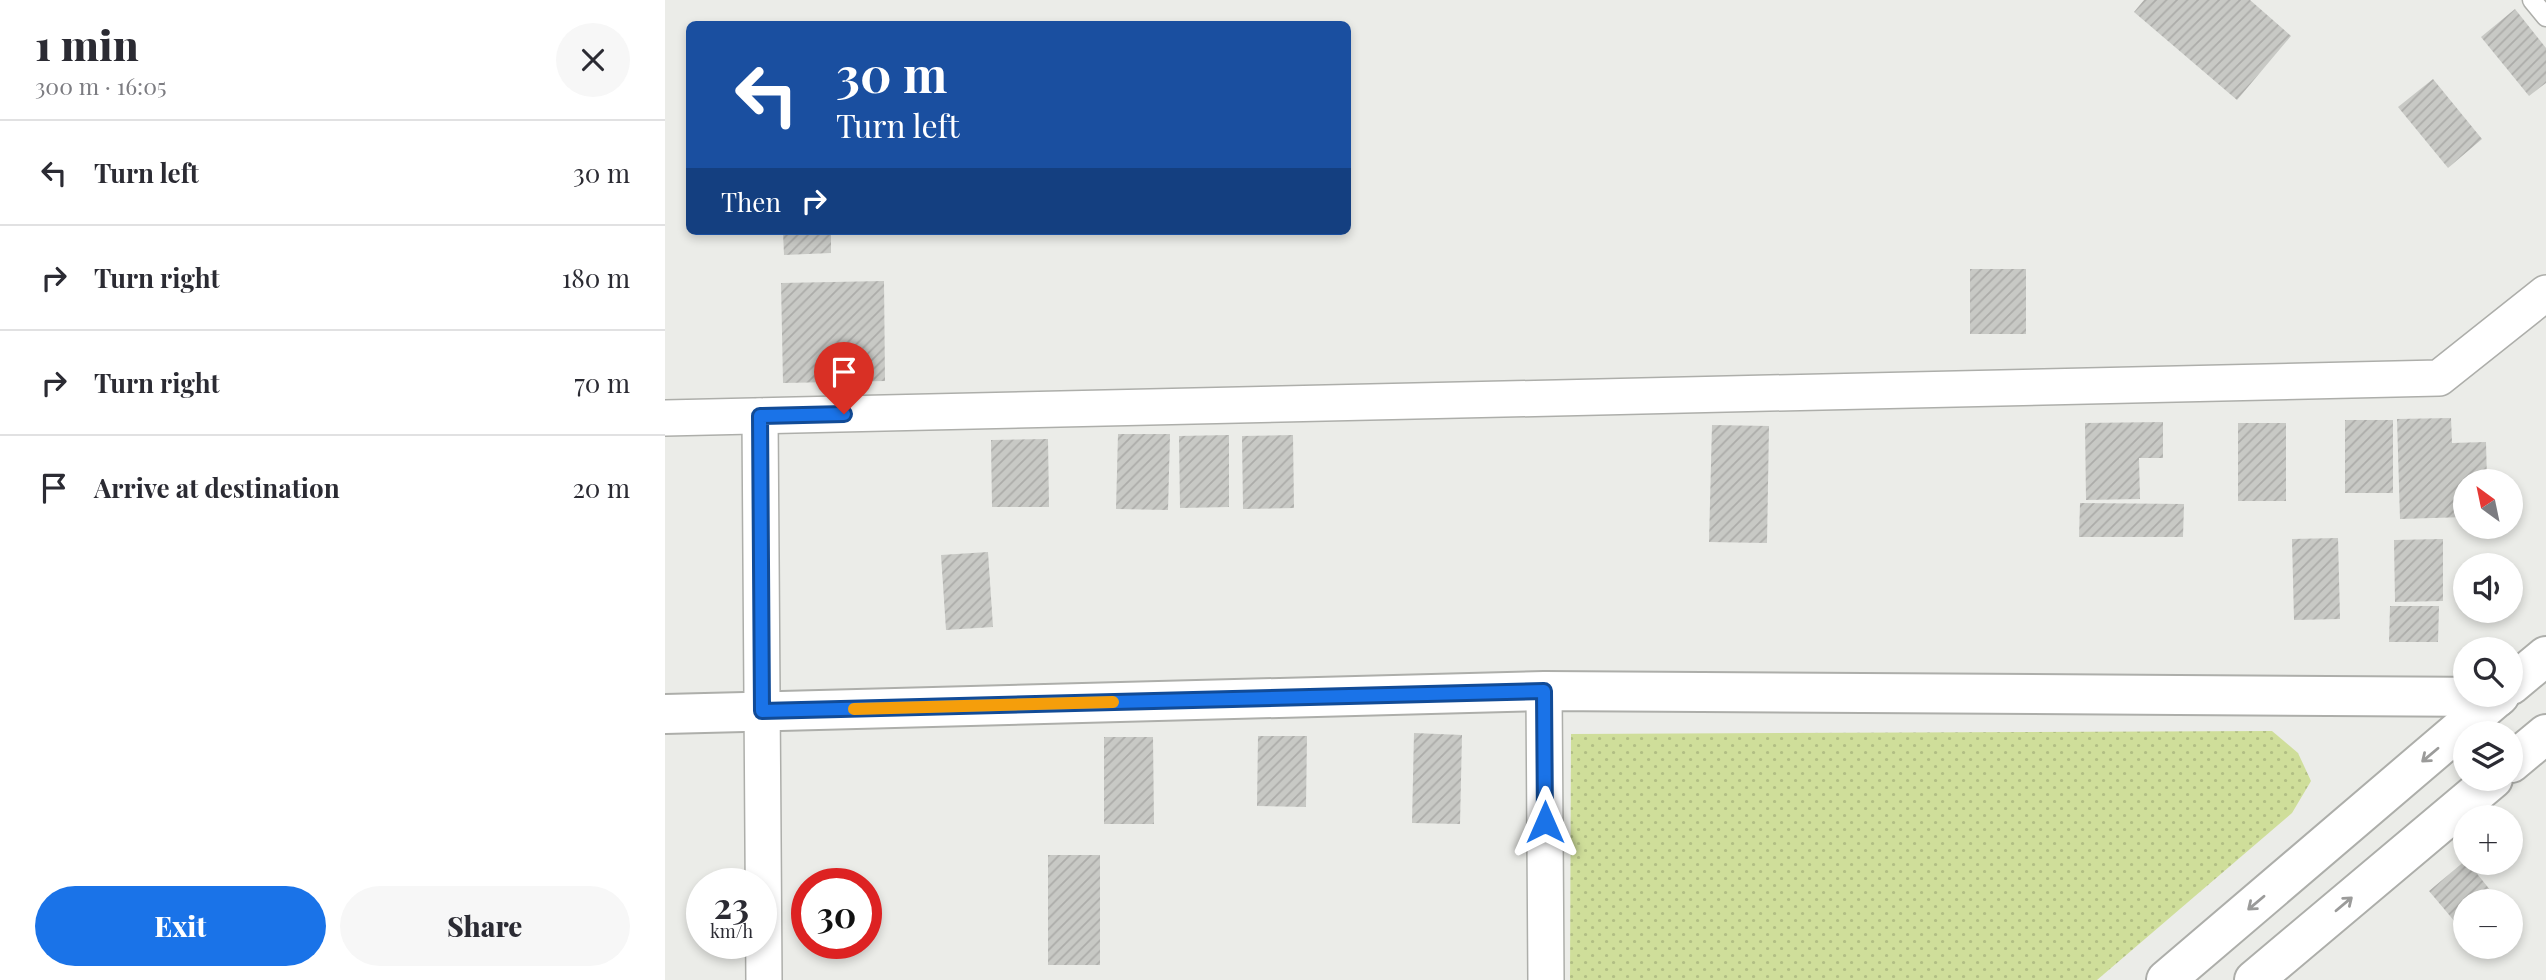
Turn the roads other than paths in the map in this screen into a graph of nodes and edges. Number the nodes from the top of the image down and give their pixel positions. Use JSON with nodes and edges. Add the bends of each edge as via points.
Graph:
{"nodes":[{"id":1,"x":2532,"y":0,"type":"edge"},
{"id":2,"x":2546,"y":17,"type":"edge"},
{"id":3,"x":2546,"y":293,"type":"edge"},
{"id":4,"x":760,"y":416,"type":"junction"},
{"id":5,"x":665,"y":418,"type":"edge"},
{"id":6,"x":2546,"y":656,"type":"edge"},
{"id":7,"x":2523,"y":675,"type":"edge"},
{"id":8,"x":1544,"y":691,"type":"junction"},
{"id":9,"x":2453,"y":692,"type":"edge"},
{"id":10,"x":2485,"y":707,"type":"edge"},
{"id":11,"x":762,"y":711,"type":"junction"},
{"id":12,"x":665,"y":714,"type":"edge"},
{"id":13,"x":2546,"y":734,"type":"edge"},
{"id":14,"x":2523,"y":754,"type":"edge"},
{"id":15,"x":2479,"y":791,"type":"edge"},
{"id":16,"x":764,"y":980,"type":"edge"},
{"id":17,"x":1546,"y":980,"type":"edge"},
{"id":18,"x":2166,"y":980,"type":"edge"},
{"id":19,"x":2254,"y":980,"type":"edge"}],
"edges":[{"from":1,"to":2,"type":"lane"},
{"from":3,"to":4,"type":"street","via":[[2439,378]]},
{"from":4,"to":5,"type":"street"},
{"from":4,"to":11,"type":"street"},
{"from":6,"to":7,"type":"street"},
{"from":8,"to":9,"type":"street"},
{"from":8,"to":11,"type":"street"},
{"from":8,"to":17,"type":"street"},
{"from":10,"to":18,"type":"street","one_way":true},
{"from":11,"to":12,"type":"street"},
{"from":11,"to":16,"type":"street"},
{"from":13,"to":14,"type":"street"},
{"from":19,"to":15,"type":"street","one_way":true}]}
